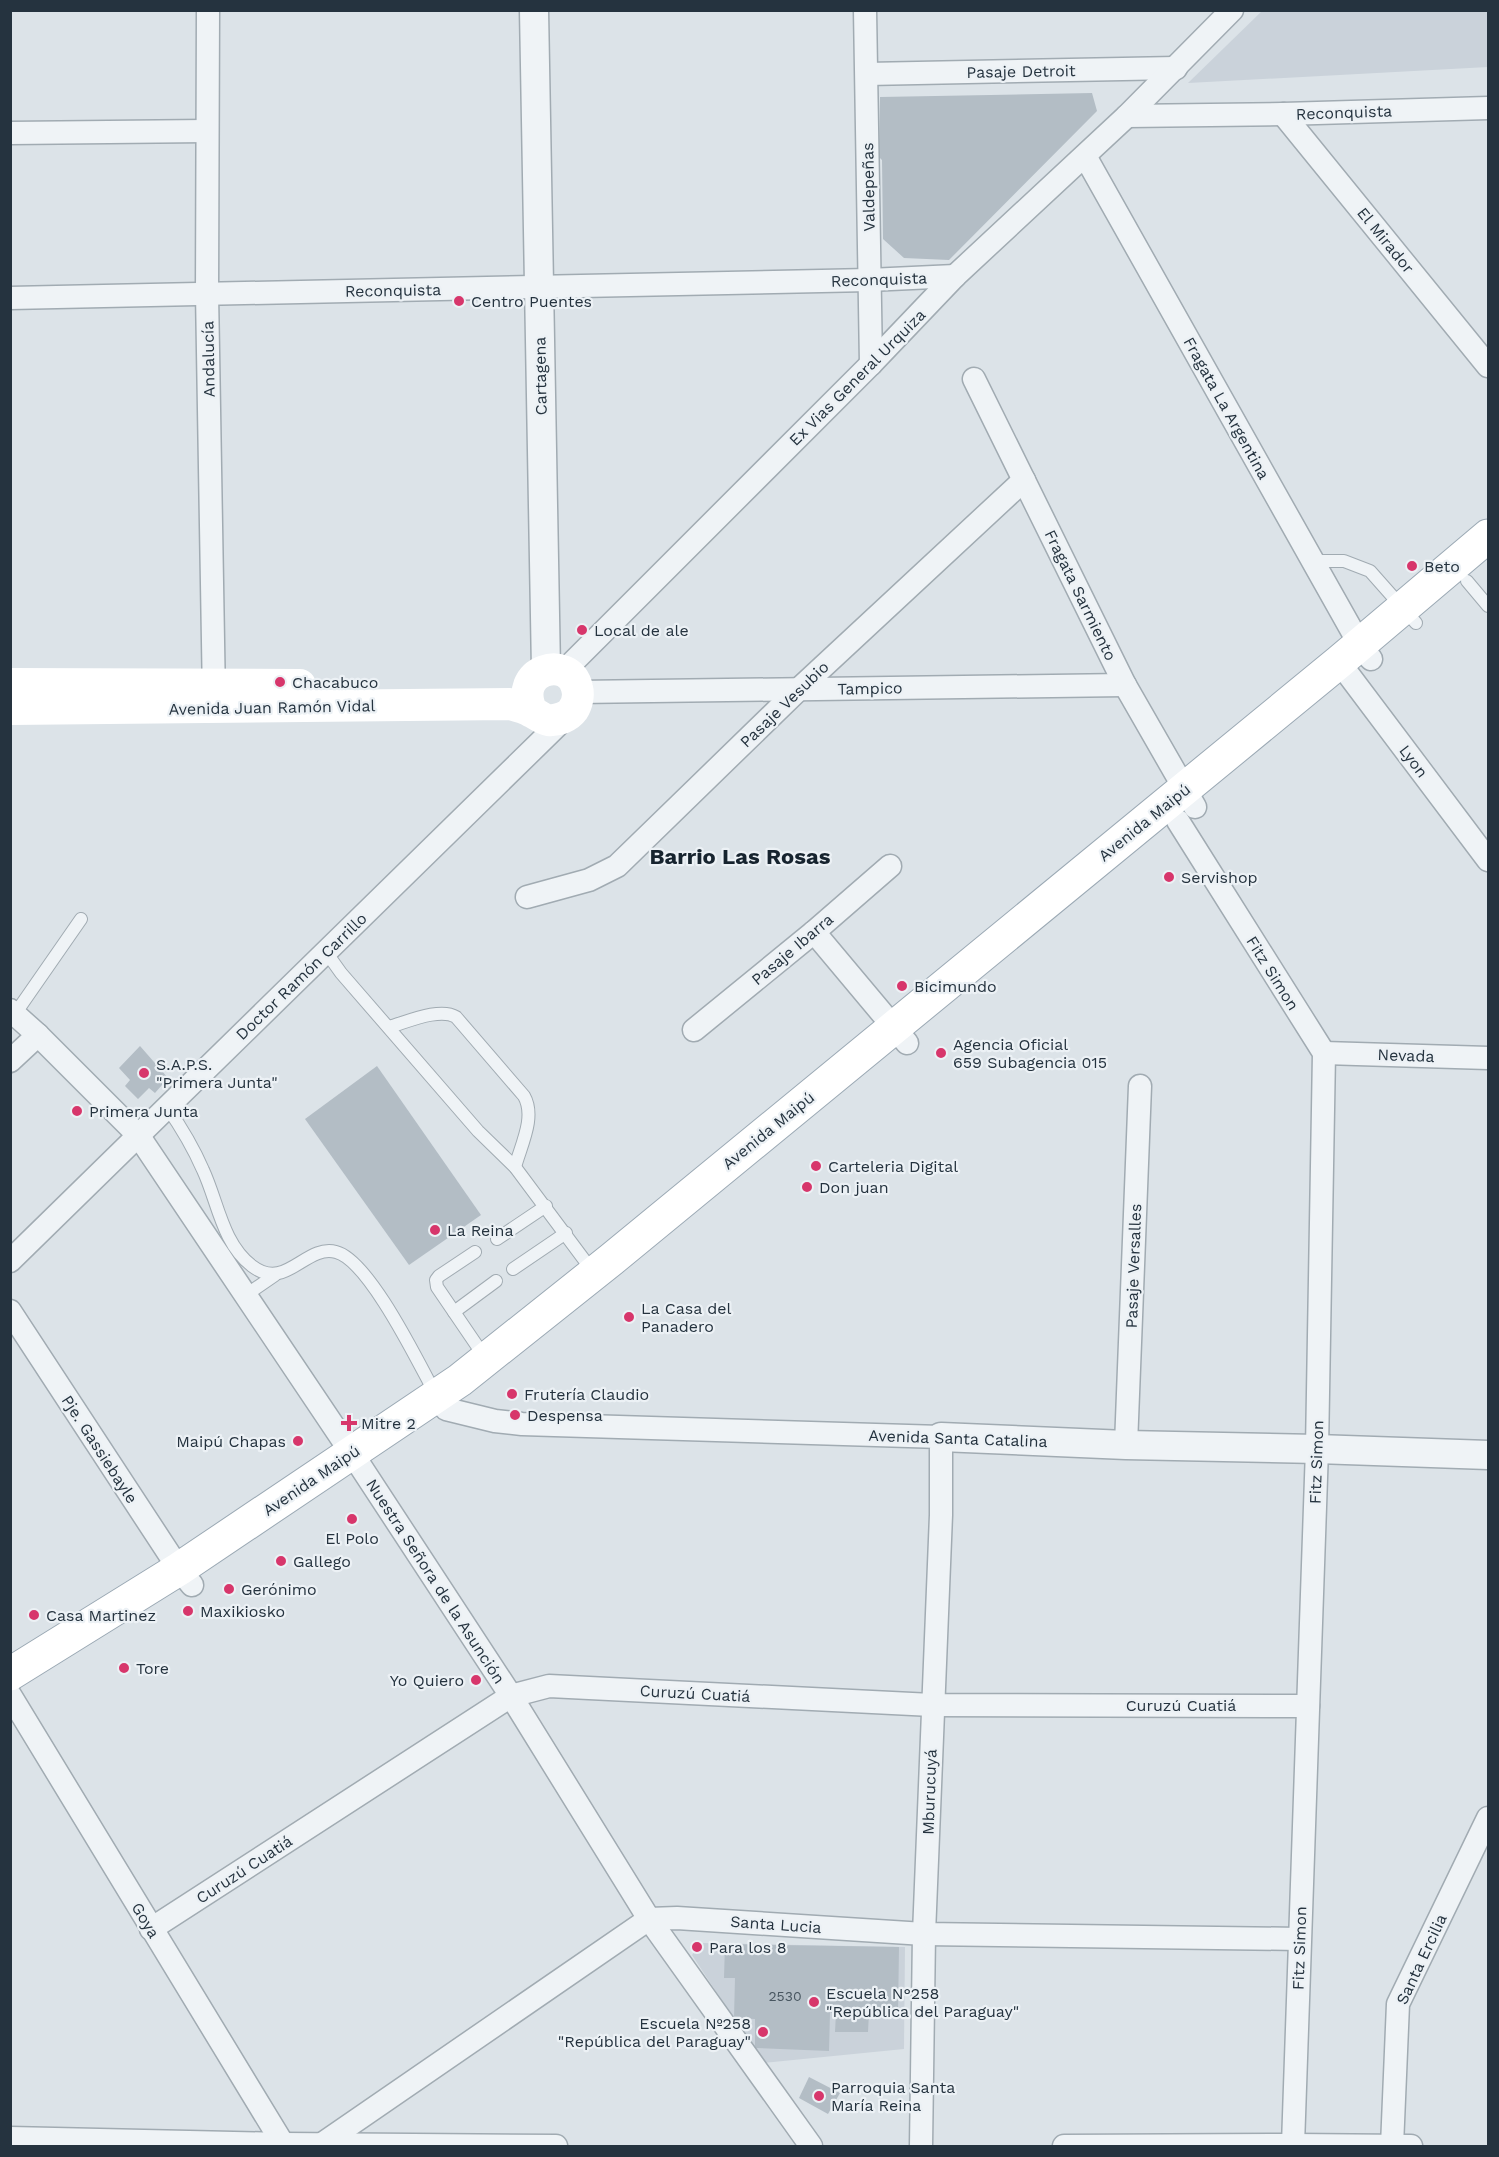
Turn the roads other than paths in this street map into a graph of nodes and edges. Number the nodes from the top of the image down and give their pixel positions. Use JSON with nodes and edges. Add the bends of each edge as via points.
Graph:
{"nodes":[{"id":1,"x":207,"y":10,"type":"edge"},
{"id":2,"x":534,"y":10,"type":"edge"},
{"id":3,"x":865,"y":10,"type":"edge"},
{"id":4,"x":1232,"y":10,"type":"edge"},
{"id":5,"x":1176,"y":68,"type":"junction"},
{"id":6,"x":867,"y":74,"type":"junction"},
{"id":7,"x":1488,"y":108,"type":"edge"},
{"id":8,"x":1283,"y":114,"type":"junction"},
{"id":9,"x":1127,"y":116,"type":"junction"},
{"id":10,"x":207,"y":131,"type":"junction"},
{"id":11,"x":10,"y":134,"type":"edge"},
{"id":12,"x":1085,"y":156,"type":"junction"},
{"id":13,"x":955,"y":276,"type":"junction"},
{"id":14,"x":869,"y":280,"type":"junction"},
{"id":15,"x":539,"y":287,"type":"junction"},
{"id":16,"x":207,"y":293,"type":"junction"},
{"id":17,"x":10,"y":298,"type":"edge"},
{"id":18,"x":871,"y":364,"type":"junction"},
{"id":19,"x":1488,"y":366,"type":"edge"},
{"id":20,"x":974,"y":379,"type":"dead end"},
{"id":21,"x":1024,"y":480,"type":"junction"},
{"id":22,"x":1488,"y":536,"type":"edge"},
{"id":23,"x":1312,"y":561,"type":"junction"},
{"id":24,"x":1478,"y":572,"type":"edge"},
{"id":25,"x":1488,"y":606,"type":"edge"},
{"id":26,"x":1409,"y":615,"type":"junction"},
{"id":27,"x":1355,"y":660,"type":"junction"},
{"id":28,"x":10,"y":684,"type":"edge"},
{"id":29,"x":557,"y":685,"type":"junction"},
{"id":30,"x":1125,"y":685,"type":"junction"},
{"id":31,"x":799,"y":689,"type":"junction"},
{"id":32,"x":214,"y":696,"type":"junction"},
{"id":33,"x":10,"y":709,"type":"edge"},
{"id":34,"x":1185,"y":806,"type":"junction"},
{"id":35,"x":1488,"y":860,"type":"edge"},
{"id":36,"x":890,"y":866,"type":"dead end"},
{"id":37,"x":527,"y":897,"type":"dead end"},
{"id":38,"x":81,"y":919,"type":"dead end"},
{"id":39,"x":814,"y":932,"type":"junction"},
{"id":40,"x":326,"y":952,"type":"junction"},
{"id":41,"x":13,"y":1012,"type":"edge"},
{"id":42,"x":388,"y":1027,"type":"junction"},
{"id":43,"x":694,"y":1030,"type":"dead end"},
{"id":44,"x":38,"y":1035,"type":"junction"},
{"id":45,"x":900,"y":1035,"type":"junction"},
{"id":46,"x":1324,"y":1053,"type":"junction"},
{"id":47,"x":1488,"y":1058,"type":"edge"},
{"id":48,"x":10,"y":1061,"type":"edge"},
{"id":49,"x":1140,"y":1086,"type":"dead end"},
{"id":50,"x":167,"y":1107,"type":"junction"},
{"id":51,"x":138,"y":1135,"type":"junction"},
{"id":52,"x":515,"y":1167,"type":"junction"},
{"id":53,"x":546,"y":1206,"type":"junction"},
{"id":54,"x":566,"y":1233,"type":"junction"},
{"id":55,"x":497,"y":1239,"type":"dead end"},
{"id":56,"x":475,"y":1252,"type":"dead end"},
{"id":57,"x":10,"y":1261,"type":"edge"},
{"id":58,"x":513,"y":1269,"type":"dead end"},
{"id":59,"x":594,"y":1273,"type":"junction"},
{"id":60,"x":275,"y":1275,"type":"junction"},
{"id":61,"x":496,"y":1281,"type":"dead end"},
{"id":62,"x":246,"y":1295,"type":"junction"},
{"id":63,"x":10,"y":1311,"type":"edge"},
{"id":64,"x":454,"y":1312,"type":"junction"},
{"id":65,"x":486,"y":1359,"type":"junction"},
{"id":66,"x":441,"y":1402,"type":"junction"},
{"id":67,"x":941,"y":1437,"type":"junction"},
{"id":68,"x":1126,"y":1445,"type":"junction"},
{"id":69,"x":1317,"y":1449,"type":"junction"},
{"id":70,"x":1488,"y":1455,"type":"edge"},
{"id":71,"x":356,"y":1460,"type":"junction"},
{"id":72,"x":186,"y":1577,"type":"junction"},
{"id":73,"x":11,"y":1692,"type":"edge"},
{"id":74,"x":511,"y":1696,"type":"junction"},
{"id":75,"x":932,"y":1705,"type":"junction"},
{"id":76,"x":1308,"y":1706,"type":"junction"},
{"id":77,"x":1488,"y":1818,"type":"edge"},
{"id":78,"x":649,"y":1919,"type":"junction"},
{"id":79,"x":152,"y":1929,"type":"junction"},
{"id":80,"x":924,"y":1934,"type":"junction"},
{"id":81,"x":1299,"y":1939,"type":"junction"},
{"id":82,"x":10,"y":2138,"type":"edge"},
{"id":83,"x":283,"y":2144,"type":"junction"},
{"id":84,"x":322,"y":2144,"type":"junction"},
{"id":85,"x":1293,"y":2145,"type":"junction"},
{"id":86,"x":556,"y":2146,"type":"edge"},
{"id":87,"x":811,"y":2146,"type":"edge"},
{"id":88,"x":921,"y":2146,"type":"edge"},
{"id":89,"x":1064,"y":2146,"type":"edge"},
{"id":90,"x":1392,"y":2146,"type":"edge"},
{"id":91,"x":1411,"y":2146,"type":"edge"}],
"edges":[{"from":1,"to":10,"type":"street","name":"Andalucía"},
{"from":2,"to":15,"type":"street","name":"Cartagena"},
{"from":3,"to":6,"type":"street","name":"Valdepeñas"},
{"from":4,"to":5,"type":"street","name":"Ex Vias General Urquiza"},
{"from":5,"to":6,"type":"street","name":"Pasaje Detroit"},
{"from":5,"to":9,"type":"street","name":"Ex Vias General Urquiza"},
{"from":6,"to":14,"type":"street","name":"Valdepeñas"},
{"from":7,"to":8,"type":"street","name":"Reconquista"},
{"from":8,"to":9,"type":"street","name":"Reconquista"},
{"from":8,"to":19,"type":"street","name":"El Mirador"},
{"from":9,"to":12,"type":"street","name":"Ex Vias General Urquiza"},
{"from":10,"to":11,"type":"street"},
{"from":10,"to":16,"type":"street","name":"Andalucía"},
{"from":12,"to":13,"type":"street","name":"Ex Vias General Urquiza"},
{"from":12,"to":23,"type":"street","name":"Fragata La Argentina"},
{"from":13,"to":14,"type":"street","name":"Reconquista"},
{"from":13,"to":18,"type":"street","name":"Ex Vias General Urquiza"},
{"from":14,"to":15,"type":"street","name":"Reconquista"},
{"from":14,"to":18,"type":"street","name":"Valdepeñas"},
{"from":15,"to":16,"type":"street","name":"Reconquista"},
{"from":15,"to":29,"type":"street","name":"Cartagena"},
{"from":16,"to":17,"type":"street","name":"Reconquista"},
{"from":16,"to":32,"type":"street","name":"Andalucía"},
{"from":18,"to":29,"type":"street","name":"Ex Vias General Urquiza"},
{"from":20,"to":21,"type":"street","name":"Fragata Sarmiento"},
{"from":21,"to":30,"type":"street","name":"Fragata Sarmiento"},
{"from":21,"to":31,"type":"street","name":"Pasaje Vesubio"},
{"from":22,"to":26,"type":"main road","name":"Avenida Maipú"},
{"from":23,"to":26,"type":"lane","via":[[1344,561],[1370,571]]},
{"from":23,"to":27,"type":"street","name":"Fragata La Argentina"},
{"from":24,"to":25,"type":"lane"},
{"from":24,"to":26,"type":"main road","name":"Avenida Maipú"},
{"from":26,"to":27,"type":"main road","name":"Avenida Maipú"},
{"from":27,"to":34,"type":"main road","name":"Avenida Maipú"},
{"from":27,"to":35,"type":"street","name":"Lyon"},
{"from":28,"to":32,"type":"main road","name":"Avenida Juan Ramón Vidal"},
{"from":29,"to":31,"type":"street","name":"Tampico"},
{"from":29,"to":32,"type":"main road","name":"Avenida Juan Ramón Vidal","via":[[510,683]]},
{"from":29,"to":32,"type":"main road","name":"Avenida Juan Ramón Vidal","via":[[557,720],[510,705]]},
{"from":29,"to":40,"type":"street","name":"Doctor Ramón Carrillo"},
{"from":30,"to":31,"type":"street","name":"Tampico"},
{"from":30,"to":34,"type":"street","name":"Fragata Sarmiento"},
{"from":31,"to":37,"type":"street","name":"Pasaje Vesubio","via":[[617,866],[588,880]]},
{"from":32,"to":33,"type":"main road","name":"Avenida Juan Ramón Vidal"},
{"from":34,"to":45,"type":"main road","name":"Avenida Maipú"},
{"from":34,"to":46,"type":"street","name":"Fitz Simon"},
{"from":36,"to":39,"type":"street","name":"Pasaje Ibarra"},
{"from":38,"to":41,"type":"lane"},
{"from":39,"to":43,"type":"street","name":"Pasaje Ibarra"},
{"from":39,"to":45,"type":"street"},
{"from":40,"to":42,"type":"lane"},
{"from":40,"to":50,"type":"street","name":"Doctor Ramón Carrillo"},
{"from":41,"to":44,"type":"street","name":"Nuestra Señora de la Asunción"},
{"from":42,"to":52,"type":"lane","via":[[478,1131]]},
{"from":42,"to":52,"type":"lane","via":[[440,1013],[456,1017],[529,1104],[530,1115]]},
{"from":44,"to":48,"type":"street"},
{"from":44,"to":51,"type":"street","name":"Nuestra Señora de la Asunción"},
{"from":45,"to":59,"type":"main road","name":"Avenida Maipú"},
{"from":45,"to":66,"type":"main road","name":"Avenida Maipú","via":[[608,1284]]},
{"from":46,"to":47,"type":"street","name":"Nevada"},
{"from":46,"to":69,"type":"street","name":"Fitz Simon"},
{"from":49,"to":68,"type":"street","name":"Pasaje Versalles"},
{"from":50,"to":51,"type":"street","name":"Doctor Ramón Carrillo"},
{"from":50,"to":60,"type":"lane","via":[[190,1141],[235,1246],[253,1267]]},
{"from":51,"to":57,"type":"street","name":"Doctor Ramón Carrillo"},
{"from":51,"to":62,"type":"street","name":"Nuestra Señora de la Asunción"},
{"from":52,"to":53,"type":"lane"},
{"from":53,"to":54,"type":"lane"},
{"from":53,"to":55,"type":"lane"},
{"from":54,"to":58,"type":"lane"},
{"from":54,"to":59,"type":"lane"},
{"from":56,"to":64,"type":"lane","via":[[436,1281]]},
{"from":59,"to":65,"type":"main road","name":"Avenida Maipú"},
{"from":60,"to":62,"type":"lane"},
{"from":60,"to":66,"type":"lane","via":[[319,1254],[336,1252],[346,1256],[379,1293]]},
{"from":61,"to":64,"type":"lane"},
{"from":62,"to":71,"type":"street","name":"Nuestra Señora de la Asunción"},
{"from":63,"to":72,"type":"street","name":"Pje. Gassiebayle"},
{"from":64,"to":65,"type":"lane"},
{"from":65,"to":66,"type":"main road","name":"Avenida Maipú"},
{"from":66,"to":67,"type":"street","name":"Avenida Santa Catalina","via":[[495,1421],[522,1424]]},
{"from":66,"to":71,"type":"main road","name":"Avenida Maipú"},
{"from":67,"to":68,"type":"street","name":"Avenida Santa Catalina"},
{"from":67,"to":75,"type":"street","name":"Mburucuyá"},
{"from":68,"to":69,"type":"street","name":"Avenida Santa Catalina"},
{"from":69,"to":70,"type":"street","name":"Avenida Santa Catalina"},
{"from":69,"to":76,"type":"street","name":"Fitz Simon"},
{"from":71,"to":72,"type":"main road","name":"Avenida Maipú"},
{"from":71,"to":74,"type":"street","name":"Nuestra Señora de la Asunción"},
{"from":72,"to":73,"type":"main road","name":"Avenida Maipú"},
{"from":73,"to":79,"type":"street","name":"Goya"},
{"from":74,"to":75,"type":"street","name":"Curuzú Cuatiá","via":[[549,1686]]},
{"from":74,"to":78,"type":"street","name":"Nuestra Señora de la Asunción"},
{"from":74,"to":79,"type":"street","name":"Curuzú Cuatiá"},
{"from":75,"to":76,"type":"street","name":"Curuzú Cuatiá"},
{"from":75,"to":80,"type":"street","name":"Mburucuyá"},
{"from":76,"to":81,"type":"street","name":"Fitz Simon"},
{"from":77,"to":90,"type":"street","name":"Santa Ercilia","via":[[1398,2004]]},
{"from":78,"to":80,"type":"street","name":"Santa Lucia"},
{"from":78,"to":84,"type":"street"},
{"from":78,"to":87,"type":"street","name":"Nuestra Señora de la Asunción"},
{"from":79,"to":83,"type":"street","name":"Goya"},
{"from":80,"to":81,"type":"street","name":"Santa Lucia"},
{"from":80,"to":88,"type":"street","name":"Mburucuyá"},
{"from":81,"to":85,"type":"street","name":"Fitz Simon"},
{"from":82,"to":83,"type":"street"},
{"from":83,"to":84,"type":"street"},
{"from":84,"to":86,"type":"street"},
{"from":85,"to":89,"type":"street"},
{"from":85,"to":90,"type":"street"},
{"from":90,"to":91,"type":"street"}]}
